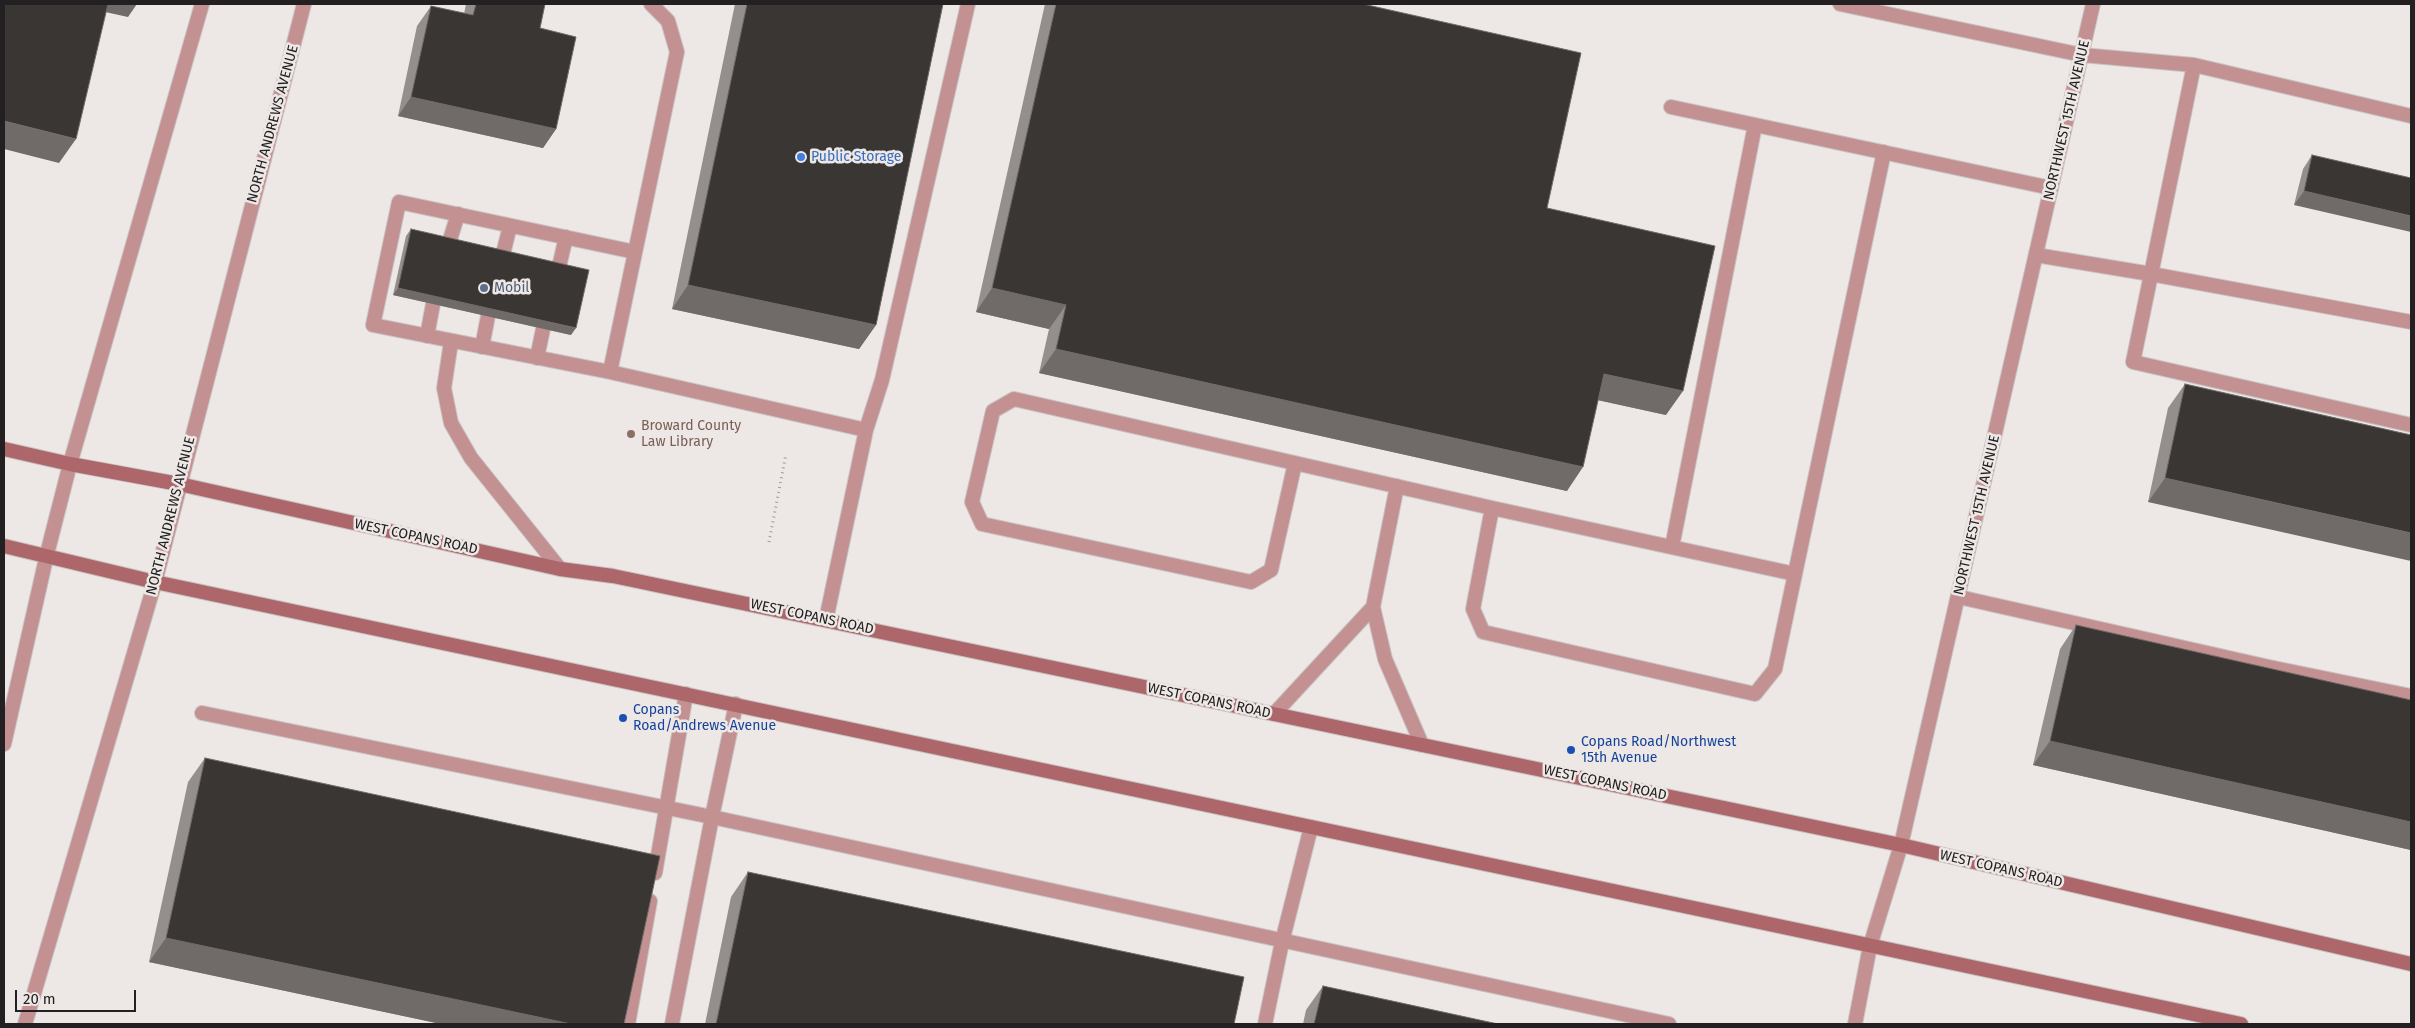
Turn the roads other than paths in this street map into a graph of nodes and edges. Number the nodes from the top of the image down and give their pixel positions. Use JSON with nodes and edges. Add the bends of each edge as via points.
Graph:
{"nodes":[{"id":1,"x":202,"y":4,"type":"edge"},
{"id":2,"x":304,"y":4,"type":"edge"},
{"id":3,"x":651,"y":4,"type":"edge"},
{"id":4,"x":968,"y":4,"type":"edge"},
{"id":5,"x":1840,"y":4,"type":"edge"},
{"id":6,"x":2094,"y":4,"type":"edge"},
{"id":7,"x":2082,"y":55,"type":"junction"},
{"id":8,"x":2194,"y":65,"type":"junction"},
{"id":9,"x":1671,"y":107,"type":"dead end"},
{"id":10,"x":2411,"y":116,"type":"edge"},
{"id":11,"x":1755,"y":125,"type":"junction"},
{"id":12,"x":1884,"y":152,"type":"junction"},
{"id":13,"x":2051,"y":188,"type":"junction"},
{"id":14,"x":458,"y":214,"type":"junction"},
{"id":15,"x":510,"y":226,"type":"junction"},
{"id":16,"x":566,"y":237,"type":"junction"},
{"id":17,"x":448,"y":246,"type":"edge"},
{"id":18,"x":635,"y":252,"type":"junction"},
{"id":19,"x":2036,"y":255,"type":"junction"},
{"id":20,"x":502,"y":258,"type":"edge"},
{"id":21,"x":558,"y":271,"type":"edge"},
{"id":22,"x":2151,"y":274,"type":"junction"},
{"id":23,"x":433,"y":304,"type":"edge"},
{"id":24,"x":488,"y":316,"type":"edge"},
{"id":25,"x":2411,"y":322,"type":"edge"},
{"id":26,"x":543,"y":329,"type":"edge"},
{"id":27,"x":427,"y":336,"type":"junction"},
{"id":28,"x":451,"y":342,"type":"junction"},
{"id":29,"x":482,"y":347,"type":"junction"},
{"id":30,"x":537,"y":358,"type":"junction"},
{"id":31,"x":610,"y":372,"type":"junction"},
{"id":32,"x":2411,"y":425,"type":"edge"},
{"id":33,"x":866,"y":430,"type":"junction"},
{"id":34,"x":4,"y":449,"type":"edge"},
{"id":35,"x":1295,"y":463,"type":"junction"},
{"id":36,"x":70,"y":464,"type":"junction"},
{"id":37,"x":179,"y":484,"type":"junction"},
{"id":38,"x":1397,"y":486,"type":"junction"},
{"id":39,"x":1492,"y":508,"type":"junction"},
{"id":40,"x":4,"y":546,"type":"edge"},
{"id":41,"x":1672,"y":547,"type":"junction"},
{"id":42,"x":47,"y":554,"type":"junction"},
{"id":43,"x":560,"y":569,"type":"junction"},
{"id":44,"x":1795,"y":574,"type":"junction"},
{"id":45,"x":155,"y":582,"type":"junction"},
{"id":46,"x":1959,"y":597,"type":"junction"},
{"id":47,"x":1373,"y":607,"type":"junction"},
{"id":48,"x":826,"y":620,"type":"junction"},
{"id":49,"x":686,"y":694,"type":"junction"},
{"id":50,"x":2411,"y":696,"type":"edge"},
{"id":51,"x":736,"y":704,"type":"junction"},
{"id":52,"x":202,"y":714,"type":"dead end"},
{"id":53,"x":1274,"y":714,"type":"junction"},
{"id":54,"x":4,"y":744,"type":"edge"},
{"id":55,"x":1422,"y":745,"type":"junction"},
{"id":56,"x":666,"y":808,"type":"junction"},
{"id":57,"x":712,"y":817,"type":"junction"},
{"id":58,"x":1311,"y":827,"type":"junction"},
{"id":59,"x":1901,"y":845,"type":"junction"},
{"id":60,"x":1282,"y":942,"type":"junction"},
{"id":61,"x":1870,"y":946,"type":"junction"},
{"id":62,"x":2411,"y":964,"type":"edge"},
{"id":63,"x":26,"y":1024,"type":"edge"},
{"id":64,"x":628,"y":1024,"type":"edge"},
{"id":65,"x":672,"y":1024,"type":"edge"},
{"id":66,"x":1266,"y":1024,"type":"edge"},
{"id":67,"x":1669,"y":1024,"type":"edge"},
{"id":68,"x":1855,"y":1024,"type":"edge"},
{"id":69,"x":2241,"y":1024,"type":"edge"}],
"edges":[{"from":1,"to":36,"type":"street"},
{"from":2,"to":37,"type":"street","name":"NORTH ANDREWS AVENUE"},
{"from":3,"to":18,"type":"street","via":[[668,21],[677,52]]},
{"from":4,"to":33,"type":"street","via":[[882,380]]},
{"from":5,"to":7,"type":"street"},
{"from":6,"to":7,"type":"street","name":"NORTHWEST 15TH AVENUE"},
{"from":7,"to":8,"type":"street"},
{"from":7,"to":13,"type":"street","name":"NORTHWEST 15TH AVENUE"},
{"from":8,"to":10,"type":"street"},
{"from":8,"to":22,"type":"street"},
{"from":9,"to":11,"type":"street"},
{"from":11,"to":12,"type":"street"},
{"from":11,"to":41,"type":"street"},
{"from":12,"to":13,"type":"street"},
{"from":12,"to":44,"type":"street"},
{"from":13,"to":19,"type":"street","name":"NORTHWEST 15TH AVENUE"},
{"from":14,"to":15,"type":"street"},
{"from":14,"to":17,"type":"street"},
{"from":14,"to":27,"type":"street","via":[[399,202],[373,325]]},
{"from":15,"to":16,"type":"street"},
{"from":15,"to":20,"type":"street"},
{"from":16,"to":18,"type":"street"},
{"from":16,"to":21,"type":"street"},
{"from":18,"to":31,"type":"street"},
{"from":19,"to":22,"type":"street"},
{"from":19,"to":46,"type":"street","name":"NORTHWEST 15TH AVENUE"},
{"from":22,"to":25,"type":"street"},
{"from":22,"to":32,"type":"street","via":[[2133,362]]},
{"from":23,"to":27,"type":"street"},
{"from":24,"to":29,"type":"street"},
{"from":26,"to":30,"type":"street"},
{"from":27,"to":28,"type":"street"},
{"from":28,"to":29,"type":"street"},
{"from":28,"to":43,"type":"street","via":[[444,388],[450,423],[471,458]]},
{"from":29,"to":30,"type":"street"},
{"from":30,"to":31,"type":"street"},
{"from":31,"to":33,"type":"street"},
{"from":33,"to":48,"type":"street"},
{"from":34,"to":36,"type":"main road","name":"WEST COPANS ROAD"},
{"from":35,"to":35,"type":"street","via":[[1014,399],[993,411],[972,502],[982,524],[1251,582],[1271,570]]},
{"from":35,"to":38,"type":"street"},
{"from":36,"to":37,"type":"main road","name":"WEST COPANS ROAD"},
{"from":36,"to":42,"type":"street"},
{"from":37,"to":43,"type":"main road","name":"WEST COPANS ROAD"},
{"from":37,"to":45,"type":"street","name":"NORTH ANDREWS AVENUE"},
{"from":38,"to":39,"type":"street"},
{"from":38,"to":47,"type":"street"},
{"from":39,"to":41,"type":"street"},
{"from":39,"to":44,"type":"street","via":[[1473,609],[1483,632],[1755,694],[1775,669]]},
{"from":40,"to":42,"type":"main road"},
{"from":41,"to":44,"type":"street"},
{"from":42,"to":45,"type":"main road"},
{"from":42,"to":54,"type":"street"},
{"from":43,"to":48,"type":"main road","name":"WEST COPANS ROAD","via":[[613,576]]},
{"from":45,"to":49,"type":"main road"},
{"from":45,"to":63,"type":"street","name":"NORTH ANDREWS AVENUE"},
{"from":46,"to":50,"type":"street"},
{"from":46,"to":59,"type":"street","name":"NORTHWEST 15TH AVENUE"},
{"from":47,"to":53,"type":"street"},
{"from":47,"to":55,"type":"street","via":[[1385,659]]},
{"from":48,"to":53,"type":"main road","name":"WEST COPANS ROAD"},
{"from":49,"to":51,"type":"main road"},
{"from":49,"to":56,"type":"street"},
{"from":51,"to":57,"type":"street"},
{"from":51,"to":58,"type":"main road"},
{"from":52,"to":56,"type":"street"},
{"from":53,"to":55,"type":"main road","name":"WEST COPANS ROAD"},
{"from":55,"to":59,"type":"main road","name":"WEST COPANS ROAD"},
{"from":56,"to":57,"type":"street"},
{"from":56,"to":64,"type":"street"},
{"from":57,"to":60,"type":"street"},
{"from":57,"to":65,"type":"street"},
{"from":58,"to":60,"type":"street"},
{"from":58,"to":61,"type":"main road"},
{"from":59,"to":61,"type":"street","name":"NORTHWEST 15TH AVENUE"},
{"from":59,"to":62,"type":"main road","name":"WEST COPANS ROAD"},
{"from":60,"to":66,"type":"street"},
{"from":60,"to":67,"type":"street"},
{"from":61,"to":68,"type":"street","name":"NORTHWEST 15TH AVENUE"},
{"from":61,"to":69,"type":"main road"}]}
